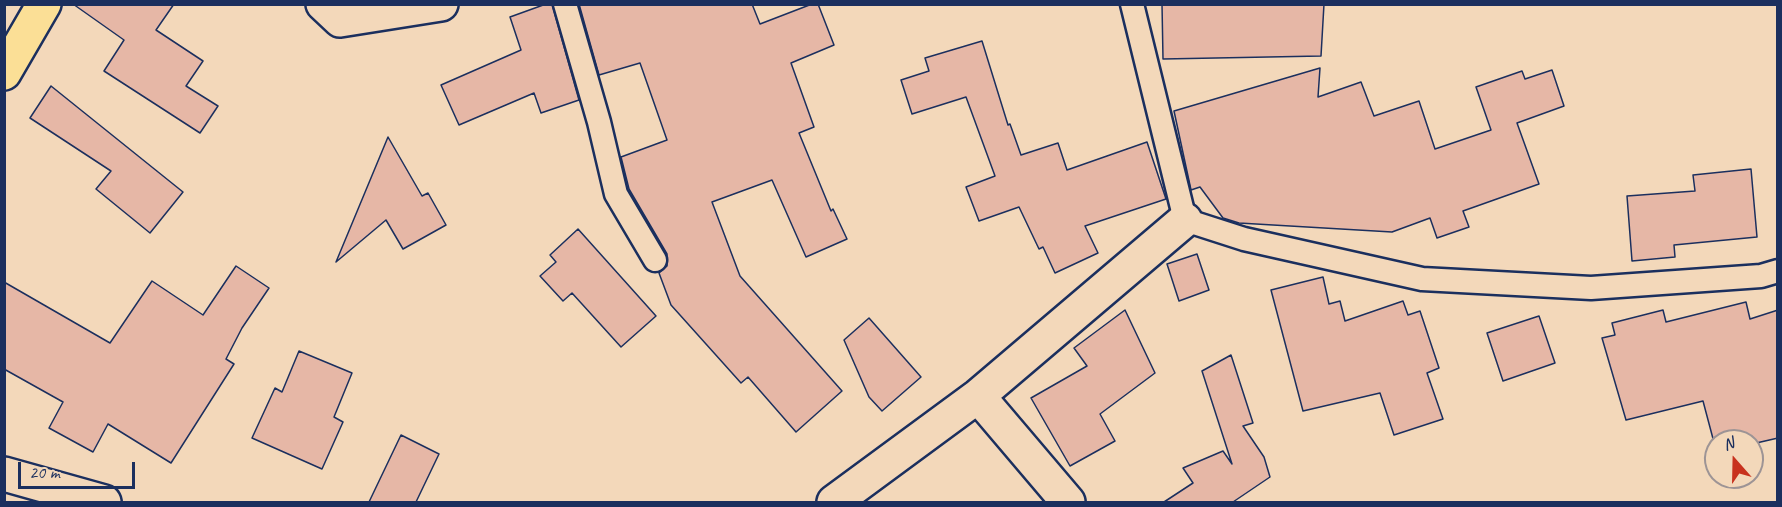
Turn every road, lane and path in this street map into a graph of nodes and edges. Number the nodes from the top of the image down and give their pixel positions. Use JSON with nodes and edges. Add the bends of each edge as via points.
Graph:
{"nodes":[{"id":1,"x":44,"y":4,"type":"edge"},
{"id":2,"x":323,"y":4,"type":"edge"},
{"id":3,"x":441,"y":4,"type":"edge"},
{"id":4,"x":565,"y":4,"type":"edge"},
{"id":5,"x":1132,"y":4,"type":"edge"},
{"id":6,"x":4,"y":73,"type":"edge"},
{"id":7,"x":1185,"y":220,"type":"junction"},
{"id":8,"x":655,"y":260,"type":"dead end"},
{"id":9,"x":1778,"y":271,"type":"edge"},
{"id":10,"x":978,"y":396,"type":"junction"},
{"id":11,"x":4,"y":474,"type":"edge"},
{"id":12,"x":104,"y":502,"type":"edge"},
{"id":13,"x":834,"y":502,"type":"edge"},
{"id":14,"x":1068,"y":502,"type":"edge"}],
"edges":[{"from":1,"to":6,"type":"highway"},
{"from":2,"to":3,"type":"street","via":[[340,20]]},
{"from":4,"to":8,"type":"lane","via":[[616,194]]},
{"from":5,"to":7,"type":"lane"},
{"from":7,"to":9,"type":"lane","via":[[1244,239],[1422,279],[1591,288],[1761,276]]},
{"from":7,"to":10,"type":"street"},
{"from":10,"to":13,"type":"street"},
{"from":10,"to":14,"type":"street"},
{"from":11,"to":12,"type":"street"}]}
